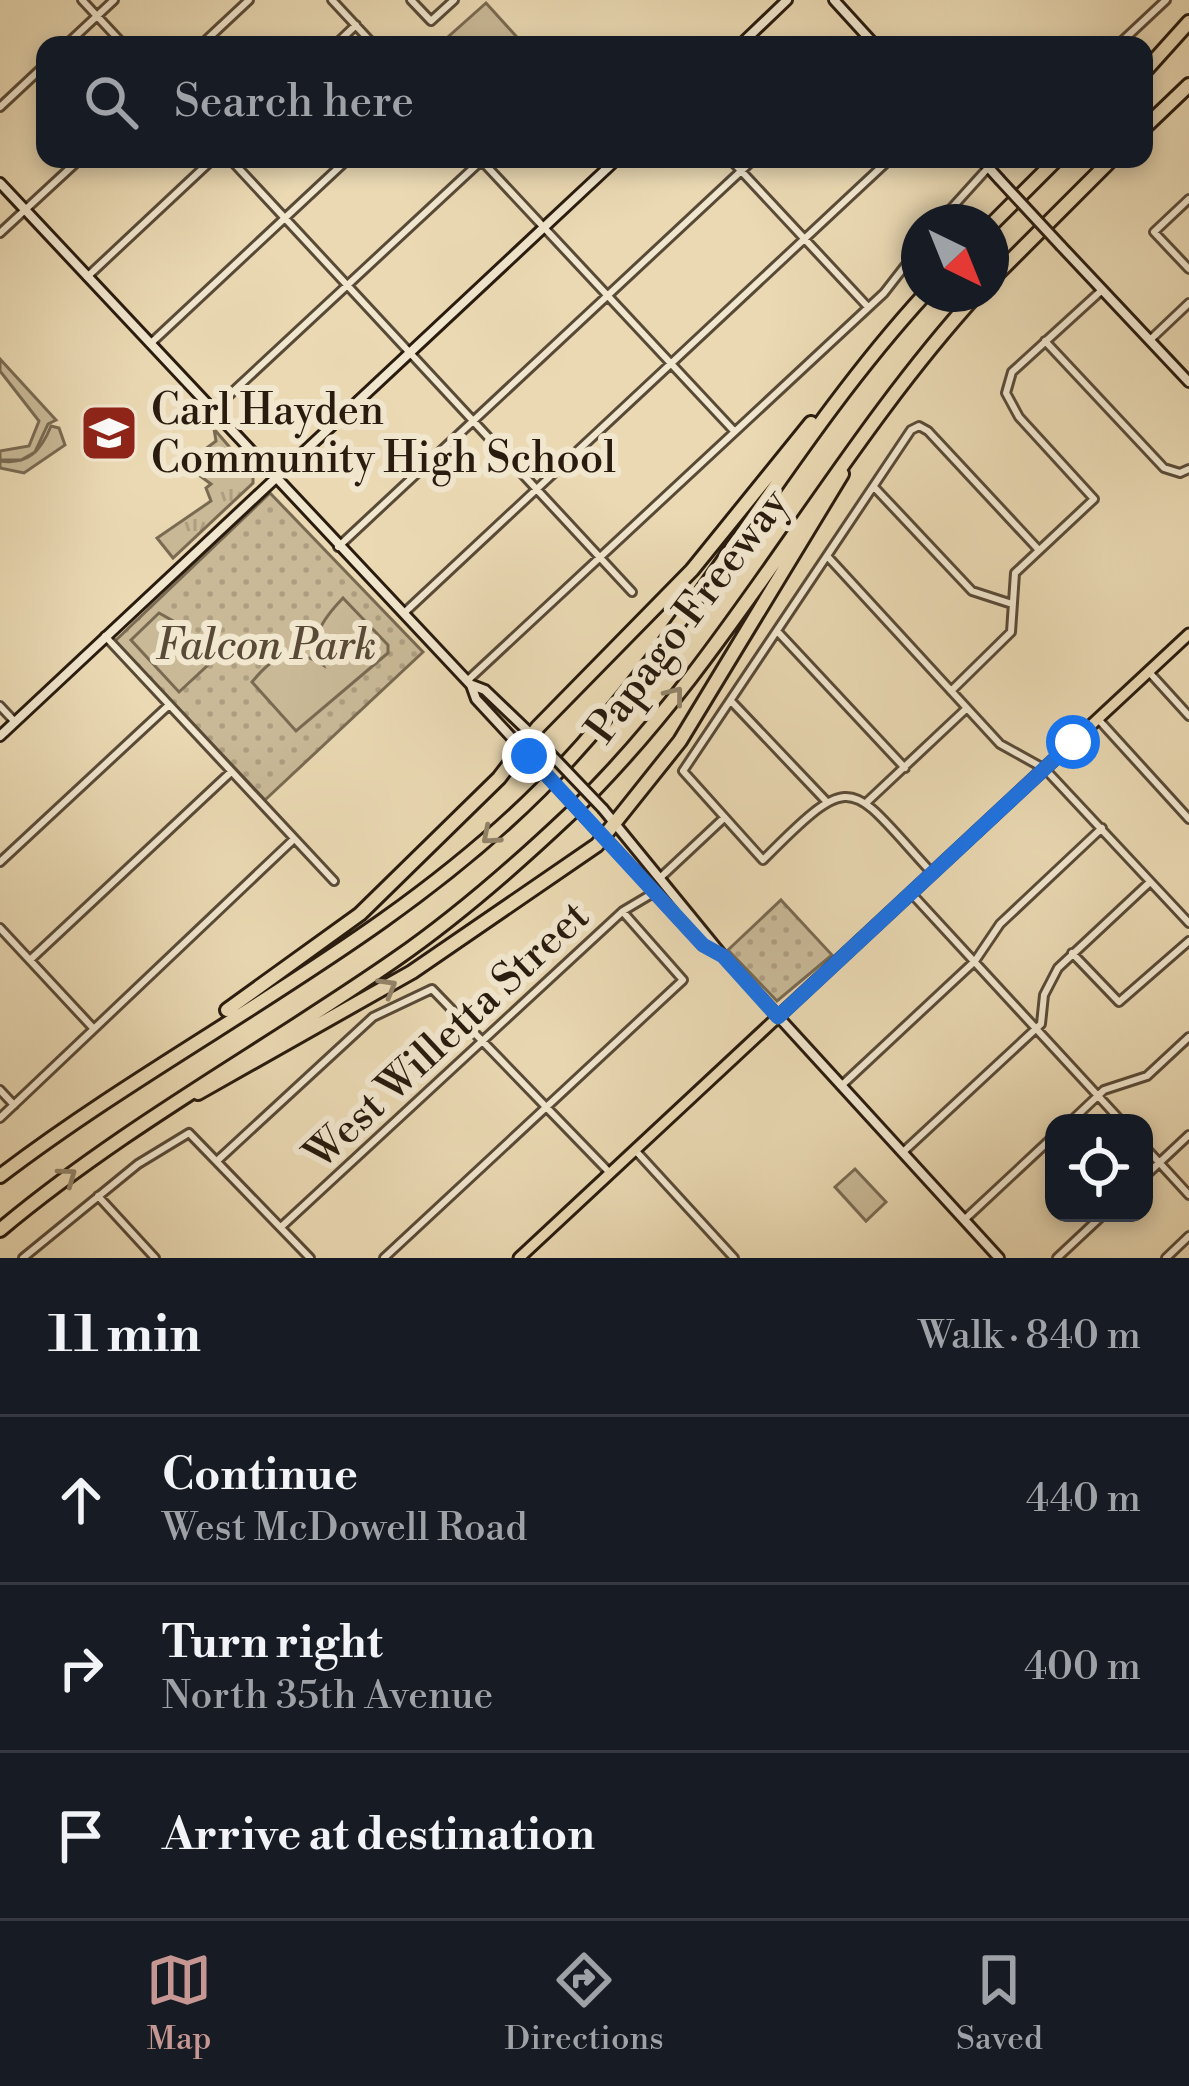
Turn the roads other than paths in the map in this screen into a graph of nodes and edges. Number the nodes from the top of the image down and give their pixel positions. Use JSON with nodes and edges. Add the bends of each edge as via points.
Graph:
{"nodes":[{"id":1,"x":82,"y":0,"type":"edge"},
{"id":2,"x":114,"y":0,"type":"edge"},
{"id":3,"x":249,"y":0,"type":"edge"},
{"id":4,"x":332,"y":0,"type":"edge"},
{"id":5,"x":412,"y":0,"type":"edge"},
{"id":6,"x":454,"y":0,"type":"edge"},
{"id":7,"x":788,"y":0,"type":"edge"},
{"id":8,"x":834,"y":0,"type":"edge"},
{"id":9,"x":1166,"y":0,"type":"edge"},
{"id":10,"x":97,"y":16,"type":"junction"},
{"id":11,"x":356,"y":25,"type":"junction"},
{"id":12,"x":1189,"y":26,"type":"edge"},
{"id":13,"x":76,"y":36,"type":"edge"},
{"id":14,"x":116,"y":36,"type":"edge"},
{"id":15,"x":211,"y":36,"type":"edge"},
{"id":16,"x":344,"y":36,"type":"edge"},
{"id":17,"x":366,"y":36,"type":"edge"},
{"id":18,"x":750,"y":36,"type":"edge"},
{"id":19,"x":867,"y":36,"type":"edge"},
{"id":20,"x":1128,"y":36,"type":"edge"},
{"id":21,"x":1153,"y":64,"type":"edge"},
{"id":22,"x":36,"y":73,"type":"edge"},
{"id":23,"x":1189,"y":87,"type":"edge"},
{"id":24,"x":0,"y":107,"type":"edge"},
{"id":25,"x":1153,"y":119,"type":"edge"},
{"id":26,"x":70,"y":168,"type":"edge"},
{"id":27,"x":203,"y":168,"type":"edge"},
{"id":28,"x":238,"y":168,"type":"edge"},
{"id":29,"x":338,"y":168,"type":"edge"},
{"id":30,"x":472,"y":168,"type":"edge"},
{"id":31,"x":489,"y":168,"type":"edge"},
{"id":32,"x":607,"y":168,"type":"edge"},
{"id":33,"x":738,"y":168,"type":"edge"},
{"id":34,"x":744,"y":168,"type":"edge"},
{"id":35,"x":880,"y":168,"type":"edge"},
{"id":36,"x":980,"y":168,"type":"edge"},
{"id":37,"x":989,"y":168,"type":"edge"},
{"id":38,"x":1048,"y":168,"type":"edge"},
{"id":39,"x":1103,"y":168,"type":"edge"},
{"id":40,"x":741,"y":171,"type":"junction"},
{"id":41,"x":0,"y":183,"type":"edge"},
{"id":42,"x":1189,"y":200,"type":"edge"},
{"id":43,"x":953,"y":204,"type":"edge"},
{"id":44,"x":1009,"y":207,"type":"edge"},
{"id":45,"x":26,"y":209,"type":"junction"},
{"id":46,"x":285,"y":218,"type":"junction"},
{"id":47,"x":544,"y":227,"type":"junction"},
{"id":48,"x":0,"y":232,"type":"edge"},
{"id":49,"x":803,"y":238,"type":"junction"},
{"id":50,"x":1009,"y":262,"type":"edge"},
{"id":51,"x":901,"y":269,"type":"edge"},
{"id":52,"x":1189,"y":269,"type":"edge"},
{"id":53,"x":87,"y":277,"type":"junction"},
{"id":54,"x":347,"y":286,"type":"junction"},
{"id":55,"x":1102,"y":290,"type":"junction"},
{"id":56,"x":608,"y":296,"type":"junction"},
{"id":57,"x":1189,"y":303,"type":"edge"},
{"id":58,"x":868,"y":308,"type":"junction"},
{"id":59,"x":908,"y":312,"type":"edge"},
{"id":60,"x":961,"y":312,"type":"edge"},
{"id":61,"x":902,"y":319,"type":"junction"},
{"id":62,"x":1150,"y":340,"type":"junction"},
{"id":63,"x":1045,"y":341,"type":"junction"},
{"id":64,"x":150,"y":344,"type":"junction"},
{"id":65,"x":409,"y":353,"type":"junction"},
{"id":66,"x":671,"y":364,"type":"junction"},
{"id":67,"x":907,"y":375,"type":"junction"},
{"id":68,"x":1189,"y":382,"type":"edge"},
{"id":69,"x":212,"y":411,"type":"junction"},
{"id":70,"x":473,"y":421,"type":"junction"},
{"id":71,"x":734,"y":431,"type":"junction"},
{"id":72,"x":1185,"y":471,"type":"edge"},
{"id":73,"x":275,"y":478,"type":"junction"},
{"id":74,"x":875,"y":488,"type":"junction"},
{"id":75,"x":536,"y":489,"type":"junction"},
{"id":76,"x":338,"y":547,"type":"junction"},
{"id":77,"x":1037,"y":548,"type":"junction"},
{"id":78,"x":827,"y":557,"type":"junction"},
{"id":79,"x":599,"y":558,"type":"junction"},
{"id":80,"x":632,"y":592,"type":"dead end"},
{"id":81,"x":1009,"y":603,"type":"junction"},
{"id":82,"x":402,"y":616,"type":"junction"},
{"id":83,"x":777,"y":631,"type":"junction"},
{"id":84,"x":1189,"y":634,"type":"edge"},
{"id":85,"x":105,"y":636,"type":"junction"},
{"id":86,"x":1149,"y":672,"type":"junction"},
{"id":87,"x":469,"y":683,"type":"junction"},
{"id":88,"x":951,"y":691,"type":"junction"},
{"id":89,"x":730,"y":701,"type":"junction"},
{"id":90,"x":169,"y":705,"type":"junction"},
{"id":91,"x":0,"y":706,"type":"edge"},
{"id":92,"x":967,"y":708,"type":"junction"},
{"id":93,"x":1189,"y":716,"type":"edge"},
{"id":94,"x":1098,"y":719,"type":"junction"},
{"id":95,"x":15,"y":722,"type":"junction"},
{"id":96,"x":0,"y":736,"type":"edge"},
{"id":97,"x":536,"y":739,"type":"junction"},
{"id":98,"x":526,"y":753,"type":"junction"},
{"id":99,"x":905,"y":768,"type":"junction"},
{"id":100,"x":1045,"y":769,"type":"junction"},
{"id":101,"x":231,"y":772,"type":"junction"},
{"id":102,"x":825,"y":800,"type":"junction"},
{"id":103,"x":867,"y":802,"type":"junction"},
{"id":104,"x":725,"y":818,"type":"junction"},
{"id":105,"x":1189,"y":819,"type":"edge"},
{"id":106,"x":613,"y":820,"type":"junction"},
{"id":107,"x":1102,"y":828,"type":"junction"},
{"id":108,"x":600,"y":833,"type":"junction"},
{"id":109,"x":294,"y":839,"type":"junction"},
{"id":110,"x":0,"y":862,"type":"edge"},
{"id":111,"x":932,"y":873,"type":"junction"},
{"id":112,"x":662,"y":878,"type":"junction"},
{"id":113,"x":334,"y":881,"type":"dead end"},
{"id":114,"x":1150,"y":882,"type":"junction"},
{"id":115,"x":655,"y":892,"type":"junction"},
{"id":116,"x":911,"y":892,"type":"junction"},
{"id":117,"x":623,"y":911,"type":"junction"},
{"id":118,"x":1189,"y":923,"type":"edge"},
{"id":119,"x":0,"y":928,"type":"edge"},
{"id":120,"x":1189,"y":941,"type":"edge"},
{"id":121,"x":1072,"y":953,"type":"junction"},
{"id":122,"x":723,"y":956,"type":"junction"},
{"id":123,"x":30,"y":960,"type":"junction"},
{"id":124,"x":975,"y":961,"type":"junction"},
{"id":125,"x":778,"y":1017,"type":"junction"},
{"id":126,"x":93,"y":1028,"type":"junction"},
{"id":127,"x":1036,"y":1028,"type":"junction"},
{"id":128,"x":1189,"y":1037,"type":"edge"},
{"id":129,"x":484,"y":1040,"type":"junction"},
{"id":130,"x":841,"y":1086,"type":"junction"},
{"id":131,"x":0,"y":1090,"type":"edge"},
{"id":132,"x":117,"y":1090,"type":"junction"},
{"id":133,"x":1098,"y":1096,"type":"junction"},
{"id":134,"x":14,"y":1106,"type":"junction"},
{"id":135,"x":548,"y":1106,"type":"junction"},
{"id":136,"x":1079,"y":1114,"type":"edge"},
{"id":137,"x":1115,"y":1114,"type":"edge"},
{"id":138,"x":0,"y":1118,"type":"edge"},
{"id":139,"x":139,"y":1124,"type":"junction"},
{"id":140,"x":1189,"y":1135,"type":"edge"},
{"id":141,"x":1045,"y":1144,"type":"edge"},
{"id":142,"x":635,"y":1150,"type":"junction"},
{"id":143,"x":902,"y":1153,"type":"junction"},
{"id":144,"x":1153,"y":1156,"type":"edge"},
{"id":145,"x":218,"y":1160,"type":"junction"},
{"id":146,"x":1160,"y":1163,"type":"junction"},
{"id":147,"x":1153,"y":1169,"type":"edge"},
{"id":148,"x":610,"y":1173,"type":"junction"},
{"id":149,"x":0,"y":1176,"type":"edge"},
{"id":150,"x":1189,"y":1195,"type":"edge"},
{"id":151,"x":98,"y":1196,"type":"junction"},
{"id":152,"x":964,"y":1220,"type":"junction"},
{"id":153,"x":1096,"y":1222,"type":"edge"},
{"id":154,"x":281,"y":1227,"type":"junction"},
{"id":155,"x":0,"y":1230,"type":"edge"},
{"id":156,"x":1189,"y":1236,"type":"edge"},
{"id":157,"x":23,"y":1258,"type":"edge"},
{"id":158,"x":155,"y":1258,"type":"edge"},
{"id":159,"x":310,"y":1258,"type":"edge"},
{"id":160,"x":384,"y":1258,"type":"edge"},
{"id":161,"x":519,"y":1258,"type":"edge"},
{"id":162,"x":734,"y":1258,"type":"edge"},
{"id":163,"x":999,"y":1258,"type":"edge"},
{"id":164,"x":1057,"y":1258,"type":"edge"},
{"id":165,"x":1166,"y":1258,"type":"edge"}],
"edges":[{"from":1,"to":10,"type":"street"},
{"from":2,"to":10,"type":"street"},
{"from":3,"to":15,"type":"street"},
{"from":4,"to":11,"type":"street"},
{"from":5,"to":6,"type":"street","via":[[431,21]]},
{"from":7,"to":18,"type":"main road"},
{"from":8,"to":19,"type":"main road"},
{"from":9,"to":20,"type":"street"},
{"from":10,"to":13,"type":"street"},
{"from":10,"to":14,"type":"street"},
{"from":11,"to":16,"type":"street"},
{"from":11,"to":17,"type":"street"},
{"from":12,"to":21,"type":"highway"},
{"from":22,"to":24,"type":"street"},
{"from":23,"to":25,"type":"highway"},
{"from":26,"to":45,"type":"street"},
{"from":27,"to":53,"type":"street"},
{"from":28,"to":46,"type":"street"},
{"from":29,"to":46,"type":"street"},
{"from":30,"to":54,"type":"street"},
{"from":31,"to":47,"type":"street"},
{"from":32,"to":47,"type":"main road"},
{"from":33,"to":40,"type":"street"},
{"from":34,"to":40,"type":"street"},
{"from":35,"to":49,"type":"street"},
{"from":36,"to":43,"type":"street"},
{"from":37,"to":55,"type":"main road","bridge":true},
{"from":38,"to":44,"type":"highway"},
{"from":39,"to":50,"type":"highway"},
{"from":40,"to":49,"type":"street"},
{"from":40,"to":56,"type":"street"},
{"from":41,"to":45,"type":"main road"},
{"from":42,"to":52,"type":"street","via":[[1154,232]]},
{"from":45,"to":48,"type":"street"},
{"from":45,"to":53,"type":"main road"},
{"from":46,"to":54,"type":"street"},
{"from":46,"to":64,"type":"street"},
{"from":47,"to":56,"type":"street"},
{"from":47,"to":65,"type":"main road"},
{"from":49,"to":58,"type":"street"},
{"from":49,"to":66,"type":"street"},
{"from":51,"to":58,"type":"street"},
{"from":53,"to":64,"type":"main road"},
{"from":54,"to":65,"type":"street"},
{"from":54,"to":69,"type":"street"},
{"from":55,"to":62,"type":"main road"},
{"from":55,"to":63,"type":"street"},
{"from":56,"to":66,"type":"street"},
{"from":56,"to":70,"type":"street"},
{"from":57,"to":62,"type":"street"},
{"from":58,"to":71,"type":"street"},
{"from":59,"to":61,"type":"highway","name":"Papago Freeway"},
{"from":60,"to":67,"type":"highway","name":"Papago Freeway"},
{"from":61,"to":97,"type":"highway","via":[[692,570]]},
{"from":61,"to":132,"type":"highway","name":"Papago Freeway","one_way":true,"via":[[660,652],[539,791],[374,926]]},
{"from":62,"to":68,"type":"main road"},
{"from":63,"to":72,"type":"street","via":[[1164,468]]},
{"from":63,"to":77,"type":"street","via":[[1012,372],[1006,393],[1018,417],[1094,499]]},
{"from":64,"to":69,"type":"main road"},
{"from":65,"to":70,"type":"street"},
{"from":65,"to":73,"type":"main road"},
{"from":66,"to":71,"type":"street"},
{"from":66,"to":75,"type":"street"},
{"from":67,"to":106,"type":"highway","via":[[680,741]]},
{"from":139,"to":67,"type":"highway","name":"Papago Freeway","one_way":true,"via":[[396,959],[575,809],[674,697]]},
{"from":69,"to":73,"type":"main road"},
{"from":70,"to":75,"type":"street"},
{"from":70,"to":76,"type":"street"},
{"from":71,"to":79,"type":"street"},
{"from":73,"to":76,"type":"main road"},
{"from":73,"to":85,"type":"main road"},
{"from":74,"to":77,"type":"street","via":[[919,426]]},
{"from":74,"to":78,"type":"street"},
{"from":74,"to":81,"type":"street","via":[[972,591]]},
{"from":75,"to":79,"type":"street"},
{"from":75,"to":82,"type":"street"},
{"from":76,"to":82,"type":"main road"},
{"from":77,"to":81,"type":"street","via":[[1015,573]]},
{"from":78,"to":83,"type":"street"},
{"from":78,"to":88,"type":"street"},
{"from":79,"to":80,"type":"street"},
{"from":79,"to":87,"type":"street"},
{"from":81,"to":88,"type":"street","via":[[1010,632]]},
{"from":82,"to":87,"type":"main road"},
{"from":83,"to":89,"type":"street"},
{"from":83,"to":99,"type":"street"},
{"from":84,"to":86,"type":"main road"},
{"from":85,"to":90,"type":"street"},
{"from":85,"to":95,"type":"main road"},
{"from":86,"to":93,"type":"street"},
{"from":86,"to":94,"type":"main road"},
{"from":87,"to":97,"type":"main road"},
{"from":87,"to":98,"type":"main road"},
{"from":88,"to":92,"type":"street"},
{"from":89,"to":102,"type":"street"},
{"from":89,"to":104,"type":"street","via":[[683,771]]},
{"from":90,"to":101,"type":"street"},
{"from":90,"to":110,"type":"street"},
{"from":91,"to":95,"type":"street"},
{"from":92,"to":99,"type":"street"},
{"from":92,"to":100,"type":"street","via":[[1006,750]]},
{"from":94,"to":100,"type":"main road"},
{"from":94,"to":105,"type":"street"},
{"from":95,"to":96,"type":"main road"},
{"from":97,"to":98,"type":"highway"},
{"from":97,"to":106,"type":"main road","bridge":true},
{"from":98,"to":108,"type":"main road","bridge":true},
{"from":98,"to":132,"type":"highway","via":[[347,926]]},
{"from":99,"to":103,"type":"street"},
{"from":100,"to":107,"type":"street"},
{"from":100,"to":111,"type":"main road"},
{"from":101,"to":109,"type":"street"},
{"from":101,"to":123,"type":"street"},
{"from":102,"to":103,"type":"street","via":[[847,794]]},
{"from":102,"to":104,"type":"street","via":[[763,860]]},
{"from":103,"to":111,"type":"street"},
{"from":104,"to":112,"type":"street"},
{"from":106,"to":108,"type":"highway"},
{"from":106,"to":112,"type":"main road"},
{"from":107,"to":114,"type":"street"},
{"from":107,"to":124,"type":"street","via":[[1000,924]]},
{"from":108,"to":115,"type":"main road"},
{"from":139,"to":108,"type":"highway","one_way":true,"via":[[412,973]]},
{"from":109,"to":113,"type":"street"},
{"from":109,"to":126,"type":"street"},
{"from":111,"to":116,"type":"main road"},
{"from":112,"to":122,"type":"main road"},
{"from":114,"to":118,"type":"street"},
{"from":114,"to":121,"type":"street"},
{"from":115,"to":117,"type":"street","name":"West Willetta Street"},
{"from":115,"to":122,"type":"main road"},
{"from":116,"to":124,"type":"street"},
{"from":116,"to":125,"type":"main road"},
{"from":117,"to":129,"type":"street","name":"West Willetta Street"},
{"from":117,"to":135,"type":"street","via":[[683,977]]},
{"from":119,"to":123,"type":"street"},
{"from":120,"to":121,"type":"street","via":[[1119,1002]]},
{"from":121,"to":127,"type":"street","via":[[1049,980],[1046,1015]]},
{"from":122,"to":125,"type":"main road"},
{"from":123,"to":126,"type":"street"},
{"from":124,"to":127,"type":"street"},
{"from":124,"to":130,"type":"street"},
{"from":125,"to":130,"type":"main road"},
{"from":125,"to":142,"type":"main road"},
{"from":126,"to":134,"type":"street"},
{"from":127,"to":133,"type":"street"},
{"from":127,"to":143,"type":"street"},
{"from":128,"to":133,"type":"street","via":[[1141,1081]]},
{"from":129,"to":135,"type":"street"},
{"from":129,"to":145,"type":"street","via":[[432,989],[373,1017]]},
{"from":129,"to":154,"type":"street","name":"West Willetta Street"},
{"from":130,"to":143,"type":"main road"},
{"from":131,"to":134,"type":"street"},
{"from":132,"to":149,"type":"highway","name":"Papago Freeway"},
{"from":133,"to":136,"type":"street"},
{"from":133,"to":137,"type":"street"},
{"from":134,"to":138,"type":"street"},
{"from":135,"to":148,"type":"street"},
{"from":135,"to":160,"type":"street"},
{"from":155,"to":139,"type":"highway","name":"Papago Freeway","one_way":true},
{"from":140,"to":146,"type":"street"},
{"from":141,"to":152,"type":"street"},
{"from":142,"to":148,"type":"main road"},
{"from":142,"to":162,"type":"street"},
{"from":143,"to":152,"type":"main road"},
{"from":144,"to":146,"type":"street"},
{"from":145,"to":151,"type":"street","via":[[193,1134]]},
{"from":145,"to":154,"type":"street"},
{"from":146,"to":147,"type":"street"},
{"from":146,"to":150,"type":"street"},
{"from":148,"to":161,"type":"main road"},
{"from":151,"to":157,"type":"street"},
{"from":151,"to":158,"type":"street"},
{"from":152,"to":163,"type":"main road"},
{"from":153,"to":164,"type":"street"},
{"from":154,"to":159,"type":"street"},
{"from":156,"to":165,"type":"street"}]}
